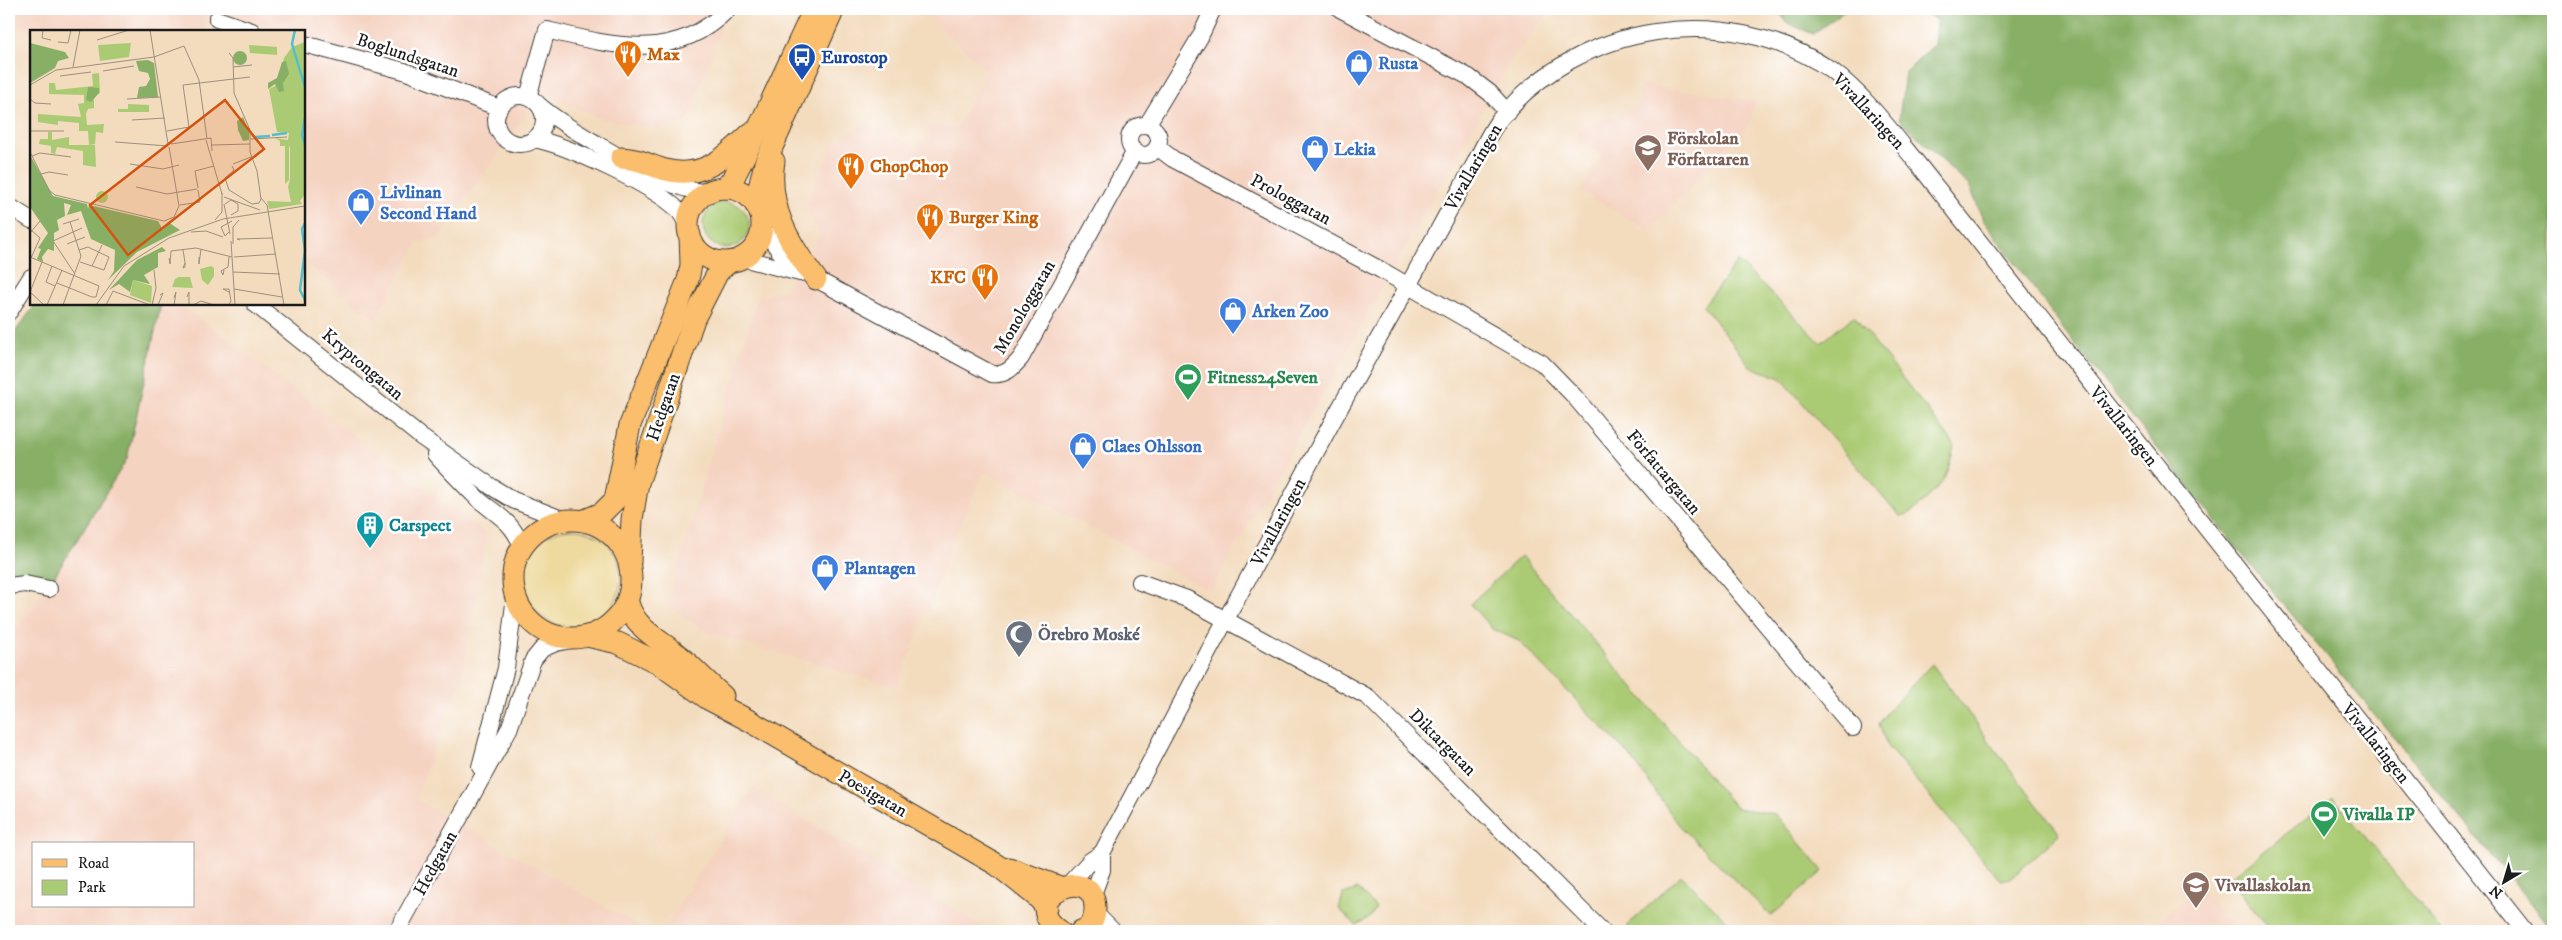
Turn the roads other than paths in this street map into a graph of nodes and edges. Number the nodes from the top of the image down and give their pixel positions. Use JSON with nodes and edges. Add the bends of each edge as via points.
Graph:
{"nodes":[{"id":1,"x":728,"y":9,"type":"edge"},
{"id":2,"x":814,"y":9,"type":"edge"},
{"id":3,"x":834,"y":9,"type":"edge"},
{"id":4,"x":1213,"y":9,"type":"edge"},
{"id":5,"x":1340,"y":9,"type":"edge"},
{"id":6,"x":216,"y":20,"type":"edge"},
{"id":7,"x":249,"y":30,"type":"edge"},
{"id":8,"x":305,"y":44,"type":"edge"},
{"id":9,"x":534,"y":102,"type":"junction"},
{"id":10,"x":499,"y":108,"type":"junction"},
{"id":11,"x":1507,"y":112,"type":"junction"},
{"id":12,"x":760,"y":125,"type":"junction"},
{"id":13,"x":1147,"y":125,"type":"junction"},
{"id":14,"x":778,"y":138,"type":"junction"},
{"id":15,"x":534,"y":140,"type":"junction"},
{"id":16,"x":1157,"y":147,"type":"junction"},
{"id":17,"x":1135,"y":151,"type":"junction"},
{"id":18,"x":621,"y":158,"type":"junction"},
{"id":19,"x":717,"y":190,"type":"junction"},
{"id":20,"x":755,"y":204,"type":"junction"},
{"id":21,"x":9,"y":206,"type":"edge"},
{"id":22,"x":30,"y":219,"type":"edge"},
{"id":23,"x":762,"y":227,"type":"junction"},
{"id":24,"x":689,"y":230,"type":"junction"},
{"id":25,"x":736,"y":260,"type":"junction"},
{"id":26,"x":30,"y":279,"type":"edge"},
{"id":27,"x":816,"y":279,"type":"junction"},
{"id":28,"x":1406,"y":287,"type":"junction"},
{"id":29,"x":256,"y":305,"type":"edge"},
{"id":30,"x":9,"y":312,"type":"edge"},
{"id":31,"x":421,"y":437,"type":"junction"},
{"id":32,"x":564,"y":520,"type":"junction"},
{"id":33,"x":585,"y":520,"type":"junction"},
{"id":34,"x":522,"y":546,"type":"junction"},
{"id":35,"x":630,"y":562,"type":"junction"},
{"id":36,"x":1140,"y":582,"type":"dead end"},
{"id":37,"x":9,"y":586,"type":"edge"},
{"id":38,"x":49,"y":589,"type":"dead end"},
{"id":39,"x":515,"y":596,"type":"junction"},
{"id":40,"x":628,"y":603,"type":"junction"},
{"id":41,"x":1225,"y":620,"type":"junction"},
{"id":42,"x":582,"y":638,"type":"junction"},
{"id":43,"x":748,"y":720,"type":"junction"},
{"id":44,"x":1852,"y":728,"type":"dead end"},
{"id":45,"x":472,"y":793,"type":"junction"},
{"id":46,"x":1102,"y":853,"type":"junction"},
{"id":47,"x":997,"y":865,"type":"junction"},
{"id":48,"x":1064,"y":886,"type":"junction"},
{"id":49,"x":1094,"y":905,"type":"junction"},
{"id":50,"x":1051,"y":923,"type":"edge"},
{"id":51,"x":397,"y":931,"type":"edge"},
{"id":52,"x":1081,"y":931,"type":"edge"},
{"id":53,"x":1113,"y":931,"type":"edge"},
{"id":54,"x":1602,"y":931,"type":"edge"},
{"id":55,"x":2525,"y":931,"type":"edge"}],
"edges":[{"from":1,"to":9,"type":"street","via":[[688,39],[660,46],[623,46],[547,30]]},
{"from":2,"to":12,"type":"main road"},
{"from":3,"to":14,"type":"main road"},
{"from":4,"to":13,"type":"street","via":[[1200,37]]},
{"from":5,"to":11,"type":"street","via":[[1469,76]]},
{"from":6,"to":7,"type":"street"},
{"from":8,"to":10,"type":"street","name":"Boglundsgatan","via":[[404,71]]},
{"from":9,"to":10,"type":"street","via":[[515,96]]},
{"from":9,"to":15,"type":"street","via":[[543,113],[543,127]]},
{"from":9,"to":18,"type":"street","via":[[564,126]]},
{"from":10,"to":15,"type":"street","via":[[496,124],[504,138],[518,144]]},
{"from":11,"to":28,"type":"street","name":"Vivallaringen","via":[[1497,123]]},
{"from":11,"to":55,"type":"street","name":"Vivallaringen","via":[[1553,69],[1582,53],[1612,40],[1670,26],[1700,26],[1760,36],[1792,48],[1849,85],[1922,169]]},
{"from":12,"to":18,"type":"main road","via":[[725,158],[710,167],[687,172],[672,171],[639,159]]},
{"from":12,"to":19,"type":"main road","via":[[734,177]]},
{"from":13,"to":16,"type":"street","via":[[1158,134]]},
{"from":13,"to":17,"type":"street","via":[[1136,127],[1130,134],[1130,144]]},
{"from":14,"to":20,"type":"main road","via":[[765,163]]},
{"from":14,"to":27,"type":"main road","via":[[772,173],[780,223]]},
{"from":15,"to":24,"type":"street","via":[[573,150],[650,190],[679,211]]},
{"from":16,"to":17,"type":"street","via":[[1148,154]]},
{"from":16,"to":28,"type":"street","name":"Prologgatan","via":[[1173,159],[1381,270]]},
{"from":17,"to":27,"type":"street","name":"Monologgatan","via":[[1021,358],[1005,373],[992,374]]},
{"from":18,"to":19,"type":"street","via":[[677,187]]},
{"from":19,"to":20,"type":"main road","via":[[742,193]]},
{"from":19,"to":24,"type":"main road","via":[[694,206]]},
{"from":20,"to":23,"type":"main road","via":[[761,215]]},
{"from":21,"to":22,"type":"street"},
{"from":23,"to":25,"type":"main road","via":[[756,246]]},
{"from":23,"to":27,"type":"street","name":"Monologgatan","via":[[781,254]]},
{"from":24,"to":25,"type":"main road","via":[[698,251],[717,261]]},
{"from":24,"to":33,"type":"main road","name":"Hedgatan","via":[[691,265],[688,280],[630,424],[614,500],[602,513]]},
{"from":25,"to":27,"type":"street","name":"Monologgatan","via":[[775,265]]},
{"from":25,"to":35,"type":"main road","name":"Hedgatan","via":[[718,272],[694,319],[638,483]]},
{"from":26,"to":30,"type":"street"},
{"from":28,"to":41,"type":"street","name":"Vivallaringen"},
{"from":28,"to":44,"type":"street","name":"Författargatan","via":[[1542,364],[1555,375]]},
{"from":29,"to":31,"type":"street","name":"Kryptongatan"},
{"from":31,"to":32,"type":"street","name":"Kryptongatan","via":[[513,500]]},
{"from":31,"to":34,"type":"street","name":"Kryptongatan","via":[[456,478],[504,518],[516,531]]},
{"from":32,"to":33,"type":"main road"},
{"from":32,"to":34,"type":"main road","via":[[534,532]]},
{"from":33,"to":35,"type":"main road","via":[[607,530],[621,544]]},
{"from":34,"to":39,"type":"main road","via":[[513,579]]},
{"from":35,"to":40,"type":"main road","via":[[632,581]]},
{"from":36,"to":41,"type":"street","name":"Diktargatan","via":[[1187,599]]},
{"from":37,"to":38,"type":"street","via":[[25,584]]},
{"from":39,"to":42,"type":"main road","via":[[536,628],[551,635]]},
{"from":39,"to":45,"type":"street","name":"Hedgatan","via":[[506,668]]},
{"from":40,"to":42,"type":"main road","via":[[613,622]]},
{"from":40,"to":43,"type":"main road","name":"Poesigatan","via":[[632,616],[642,628],[683,658]]},
{"from":41,"to":46,"type":"street","name":"Vivallaringen"},
{"from":41,"to":54,"type":"street","name":"Diktargatan","via":[[1368,696]]},
{"from":42,"to":43,"type":"main road","name":"Poesigatan","via":[[618,644],[658,663],[708,699]]},
{"from":42,"to":45,"type":"street","name":"Hedgatan","via":[[542,649],[533,660],[509,729]]},
{"from":43,"to":47,"type":"main road","name":"Poesigatan"},
{"from":45,"to":51,"type":"street","name":"Hedgatan"},
{"from":46,"to":48,"type":"street","name":"Vivallaringen"},
{"from":46,"to":49,"type":"street","name":"Vivallaringen","via":[[1102,870]]},
{"from":47,"to":48,"type":"main road","name":"Poesigatan"},
{"from":47,"to":50,"type":"main road","name":"Poesigatan","via":[[1037,897]]},
{"from":48,"to":49,"type":"main road","name":"Poesigatan","via":[[1083,888]]},
{"from":48,"to":50,"type":"main road","via":[[1049,898]]},
{"from":49,"to":52,"type":"main road","via":[[1091,924]]},
{"from":49,"to":53,"type":"street"}]}
